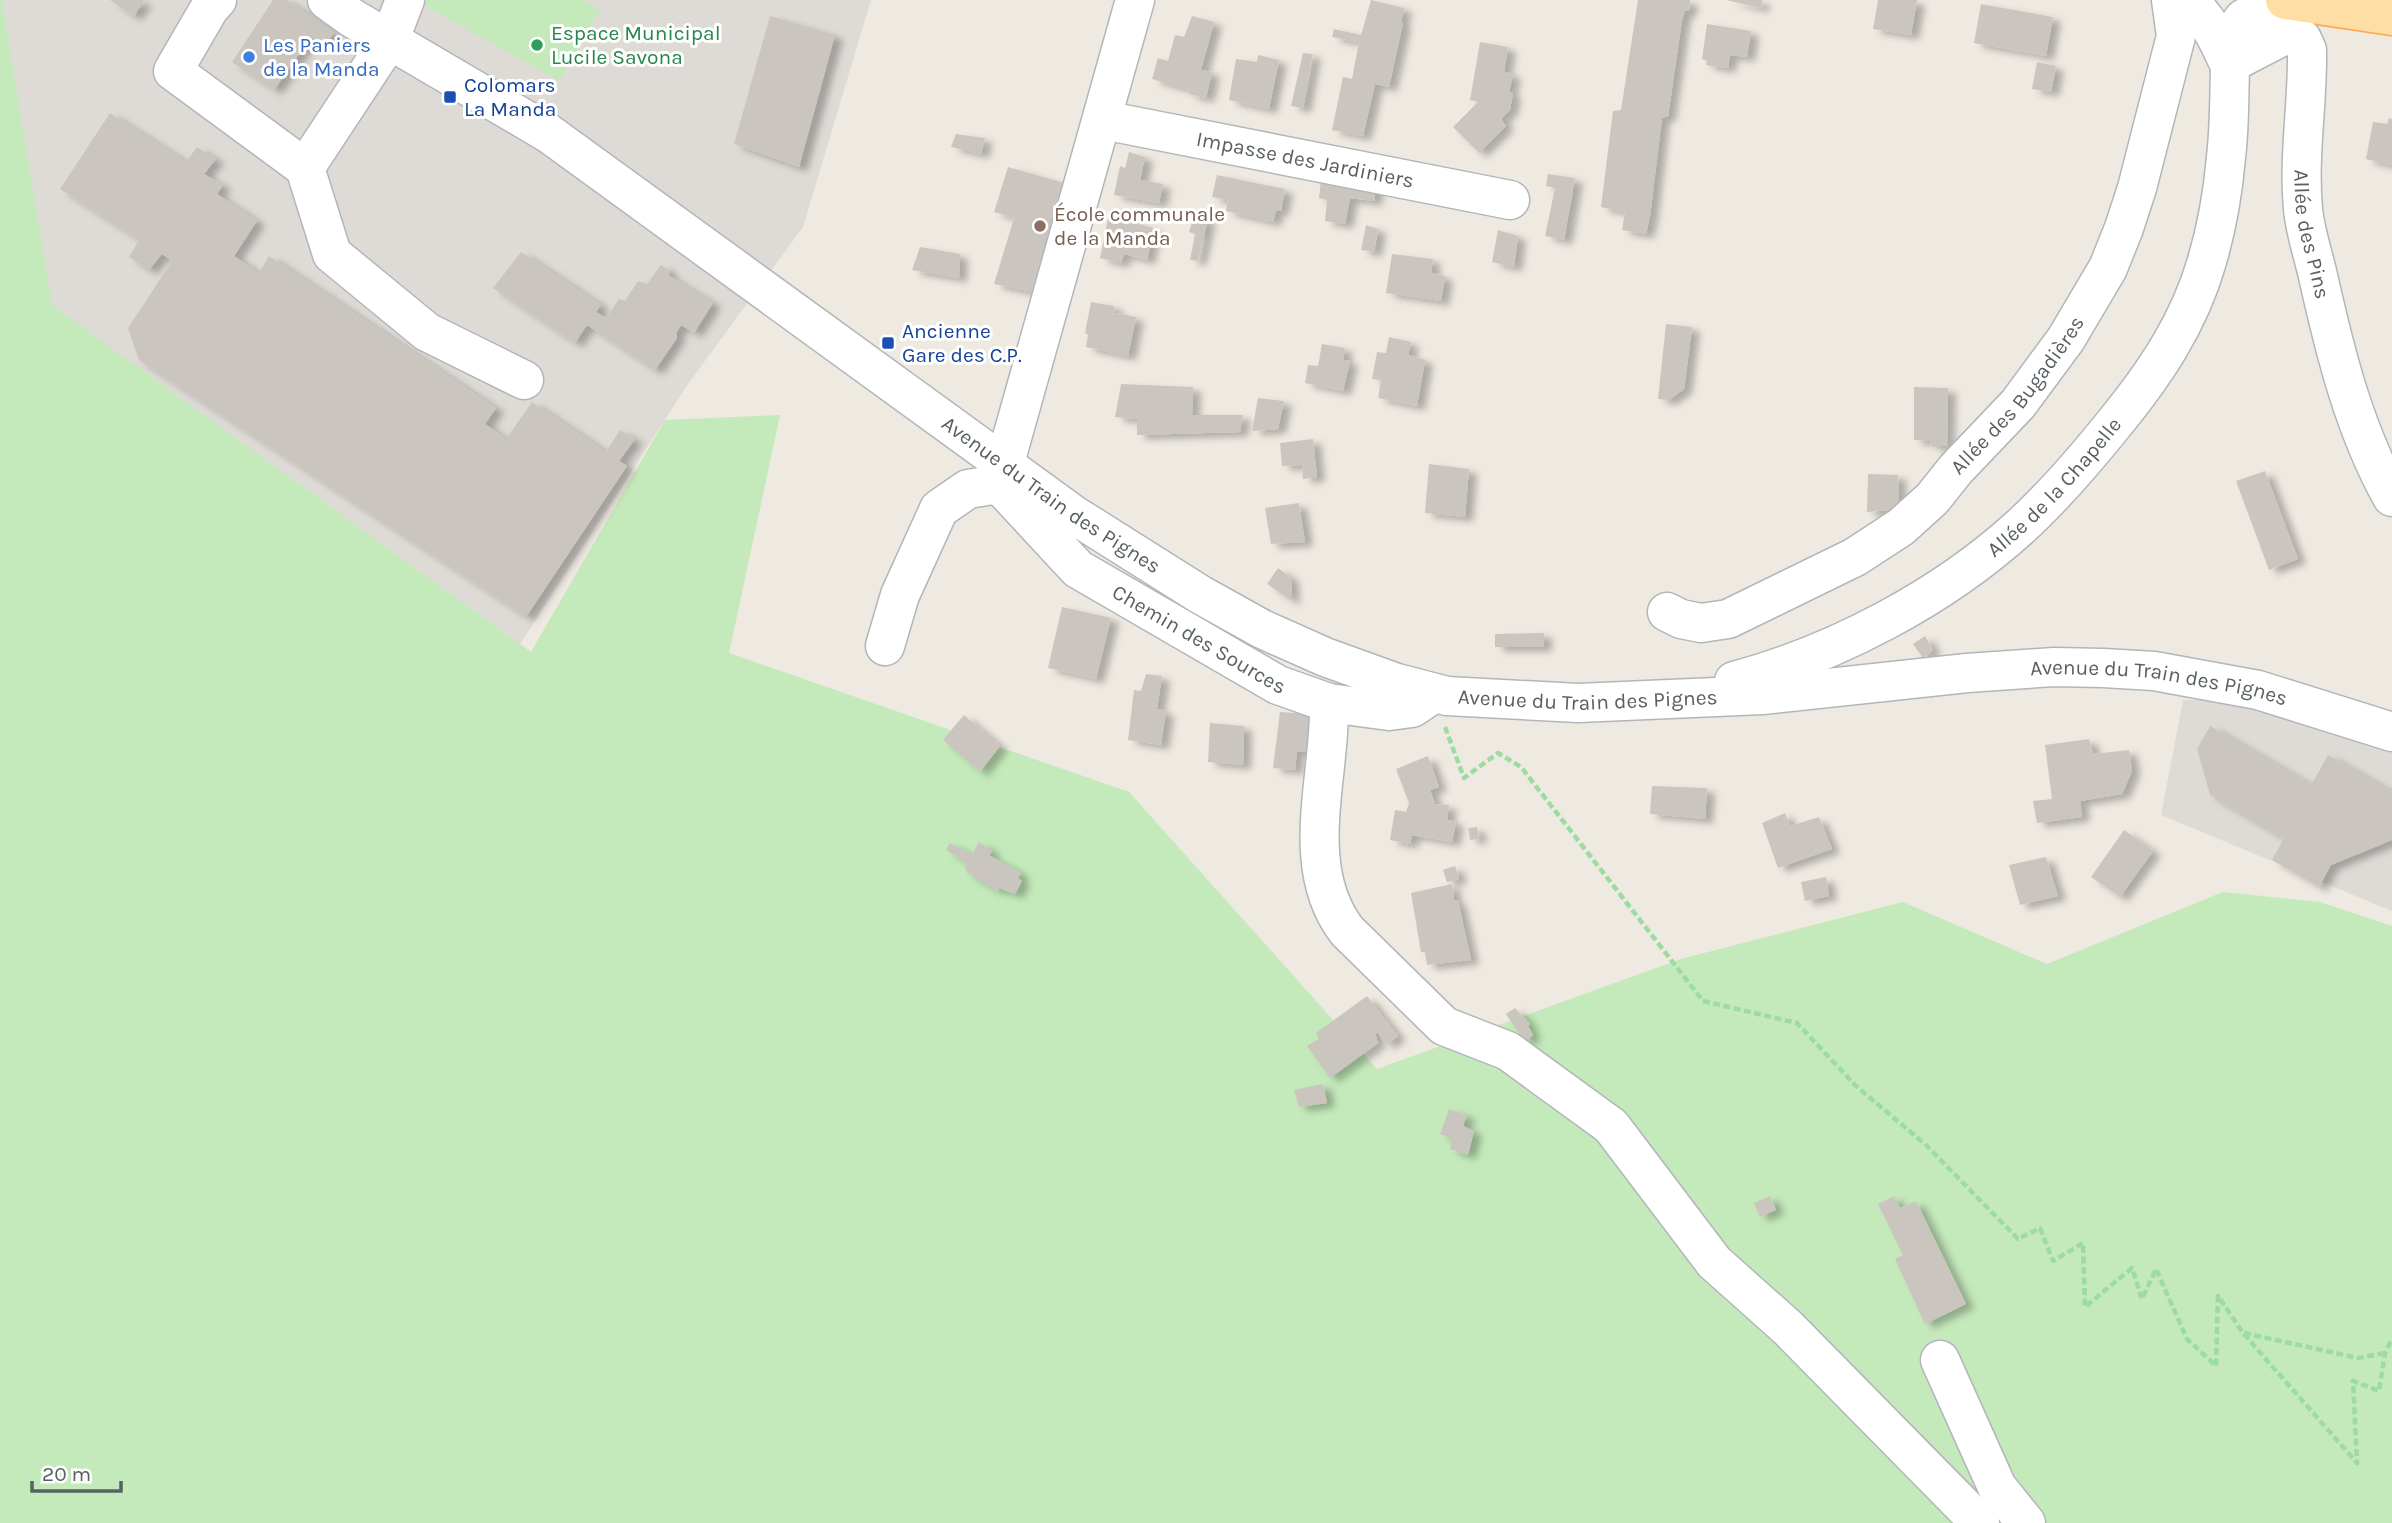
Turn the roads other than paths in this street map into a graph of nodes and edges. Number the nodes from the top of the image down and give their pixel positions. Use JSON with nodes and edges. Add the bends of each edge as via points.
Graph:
{"nodes":[{"id":1,"x":218,"y":0,"type":"edge"},
{"id":2,"x":327,"y":0,"type":"edge"},
{"id":3,"x":405,"y":0,"type":"edge"},
{"id":4,"x":1135,"y":0,"type":"edge"},
{"id":5,"x":2172,"y":0,"type":"edge"},
{"id":6,"x":2187,"y":0,"type":"edge"},
{"id":7,"x":2274,"y":0,"type":"edge"},
{"id":8,"x":2285,"y":0,"type":"edge"},
{"id":9,"x":2392,"y":16,"type":"edge"},
{"id":10,"x":390,"y":39,"type":"junction"},
{"id":11,"x":2229,"y":64,"type":"junction"},
{"id":12,"x":1103,"y":120,"type":"junction"},
{"id":13,"x":305,"y":168,"type":"junction"},
{"id":14,"x":1510,"y":200,"type":"dead end"},
{"id":15,"x":524,"y":380,"type":"dead end"},
{"id":16,"x":1002,"y":474,"type":"junction"},
{"id":17,"x":2392,"y":497,"type":"edge"},
{"id":18,"x":1667,"y":612,"type":"dead end"},
{"id":19,"x":1853,"y":636,"type":"junction"},
{"id":20,"x":886,"y":646,"type":"dead end"},
{"id":21,"x":1879,"y":683,"type":"junction"},
{"id":22,"x":1433,"y":694,"type":"junction"},
{"id":23,"x":1639,"y":701,"type":"junction"},
{"id":24,"x":1329,"y":703,"type":"junction"},
{"id":25,"x":2392,"y":732,"type":"edge"},
{"id":26,"x":1940,"y":1360,"type":"dead end"},
{"id":27,"x":1980,"y":1523,"type":"edge"},
{"id":28,"x":2026,"y":1523,"type":"edge"}],
"edges":[{"from":1,"to":13,"type":"street","via":[[173,71]]},
{"from":2,"to":10,"type":"street","name":"Avenue du Train des Pignes"},
{"from":3,"to":10,"type":"street"},
{"from":4,"to":12,"type":"street"},
{"from":5,"to":18,"type":"street","name":"Allée des Bugadières","via":[[2176,36],[2124,229],[2108,268],[2073,327],[2018,404],[1932,499],[1855,558],[1728,620],[1701,623]]},
{"from":6,"to":11,"type":"street","name":"Allée de la Chapelle","via":[[2214,30]]},
{"from":7,"to":11,"type":"street","name":"Allée de la Chapelle","via":[[2244,19],[2232,35]]},
{"from":8,"to":9,"type":"main road"},
{"from":10,"to":13,"type":"street"},
{"from":10,"to":16,"type":"street","name":"Avenue du Train des Pignes","via":[[548,133]]},
{"from":11,"to":17,"type":"street","name":"Allée des Pins","via":[[2285,35],[2302,39],[2307,50],[2303,210],[2347,388],[2366,447]]},
{"from":11,"to":19,"type":"street","name":"Allée de la Chapelle","via":[[2227,155],[2219,212],[2196,294],[2161,363],[2094,449],[2020,527],[1968,570]]},
{"from":12,"to":14,"type":"street","name":"Impasse des Jardiniers"},
{"from":12,"to":16,"type":"street"},
{"from":13,"to":15,"type":"street","via":[[332,254],[427,332]]},
{"from":16,"to":20,"type":"street","via":[[939,509],[900,595]]},
{"from":16,"to":22,"type":"street","name":"Avenue du Train des Pignes","via":[[1262,629],[1325,657]]},
{"from":16,"to":24,"type":"street","name":"Chemin des Sources","via":[[1077,569],[1278,685]]},
{"from":19,"to":21,"type":"street"},
{"from":19,"to":23,"type":"street","name":"Allée de la Chapelle","via":[[1765,673]]},
{"from":21,"to":23,"type":"street","name":"Avenue du Train des Pignes"},
{"from":21,"to":25,"type":"street","name":"Avenue du Train des Pignes","via":[[2054,667],[2154,671],[2258,690]]},
{"from":22,"to":23,"type":"street","name":"Avenue du Train des Pignes","via":[[1578,703]]},
{"from":22,"to":24,"type":"street","name":"Chemin des Sources","via":[[1412,708],[1389,711]]},
{"from":24,"to":27,"type":"street","via":[[1319,817],[1321,850],[1326,886],[1347,931],[1444,1026],[1507,1051],[1611,1126],[1714,1262],[1788,1328]]},
{"from":26,"to":28,"type":"street","via":[[1997,1486]]}]}
